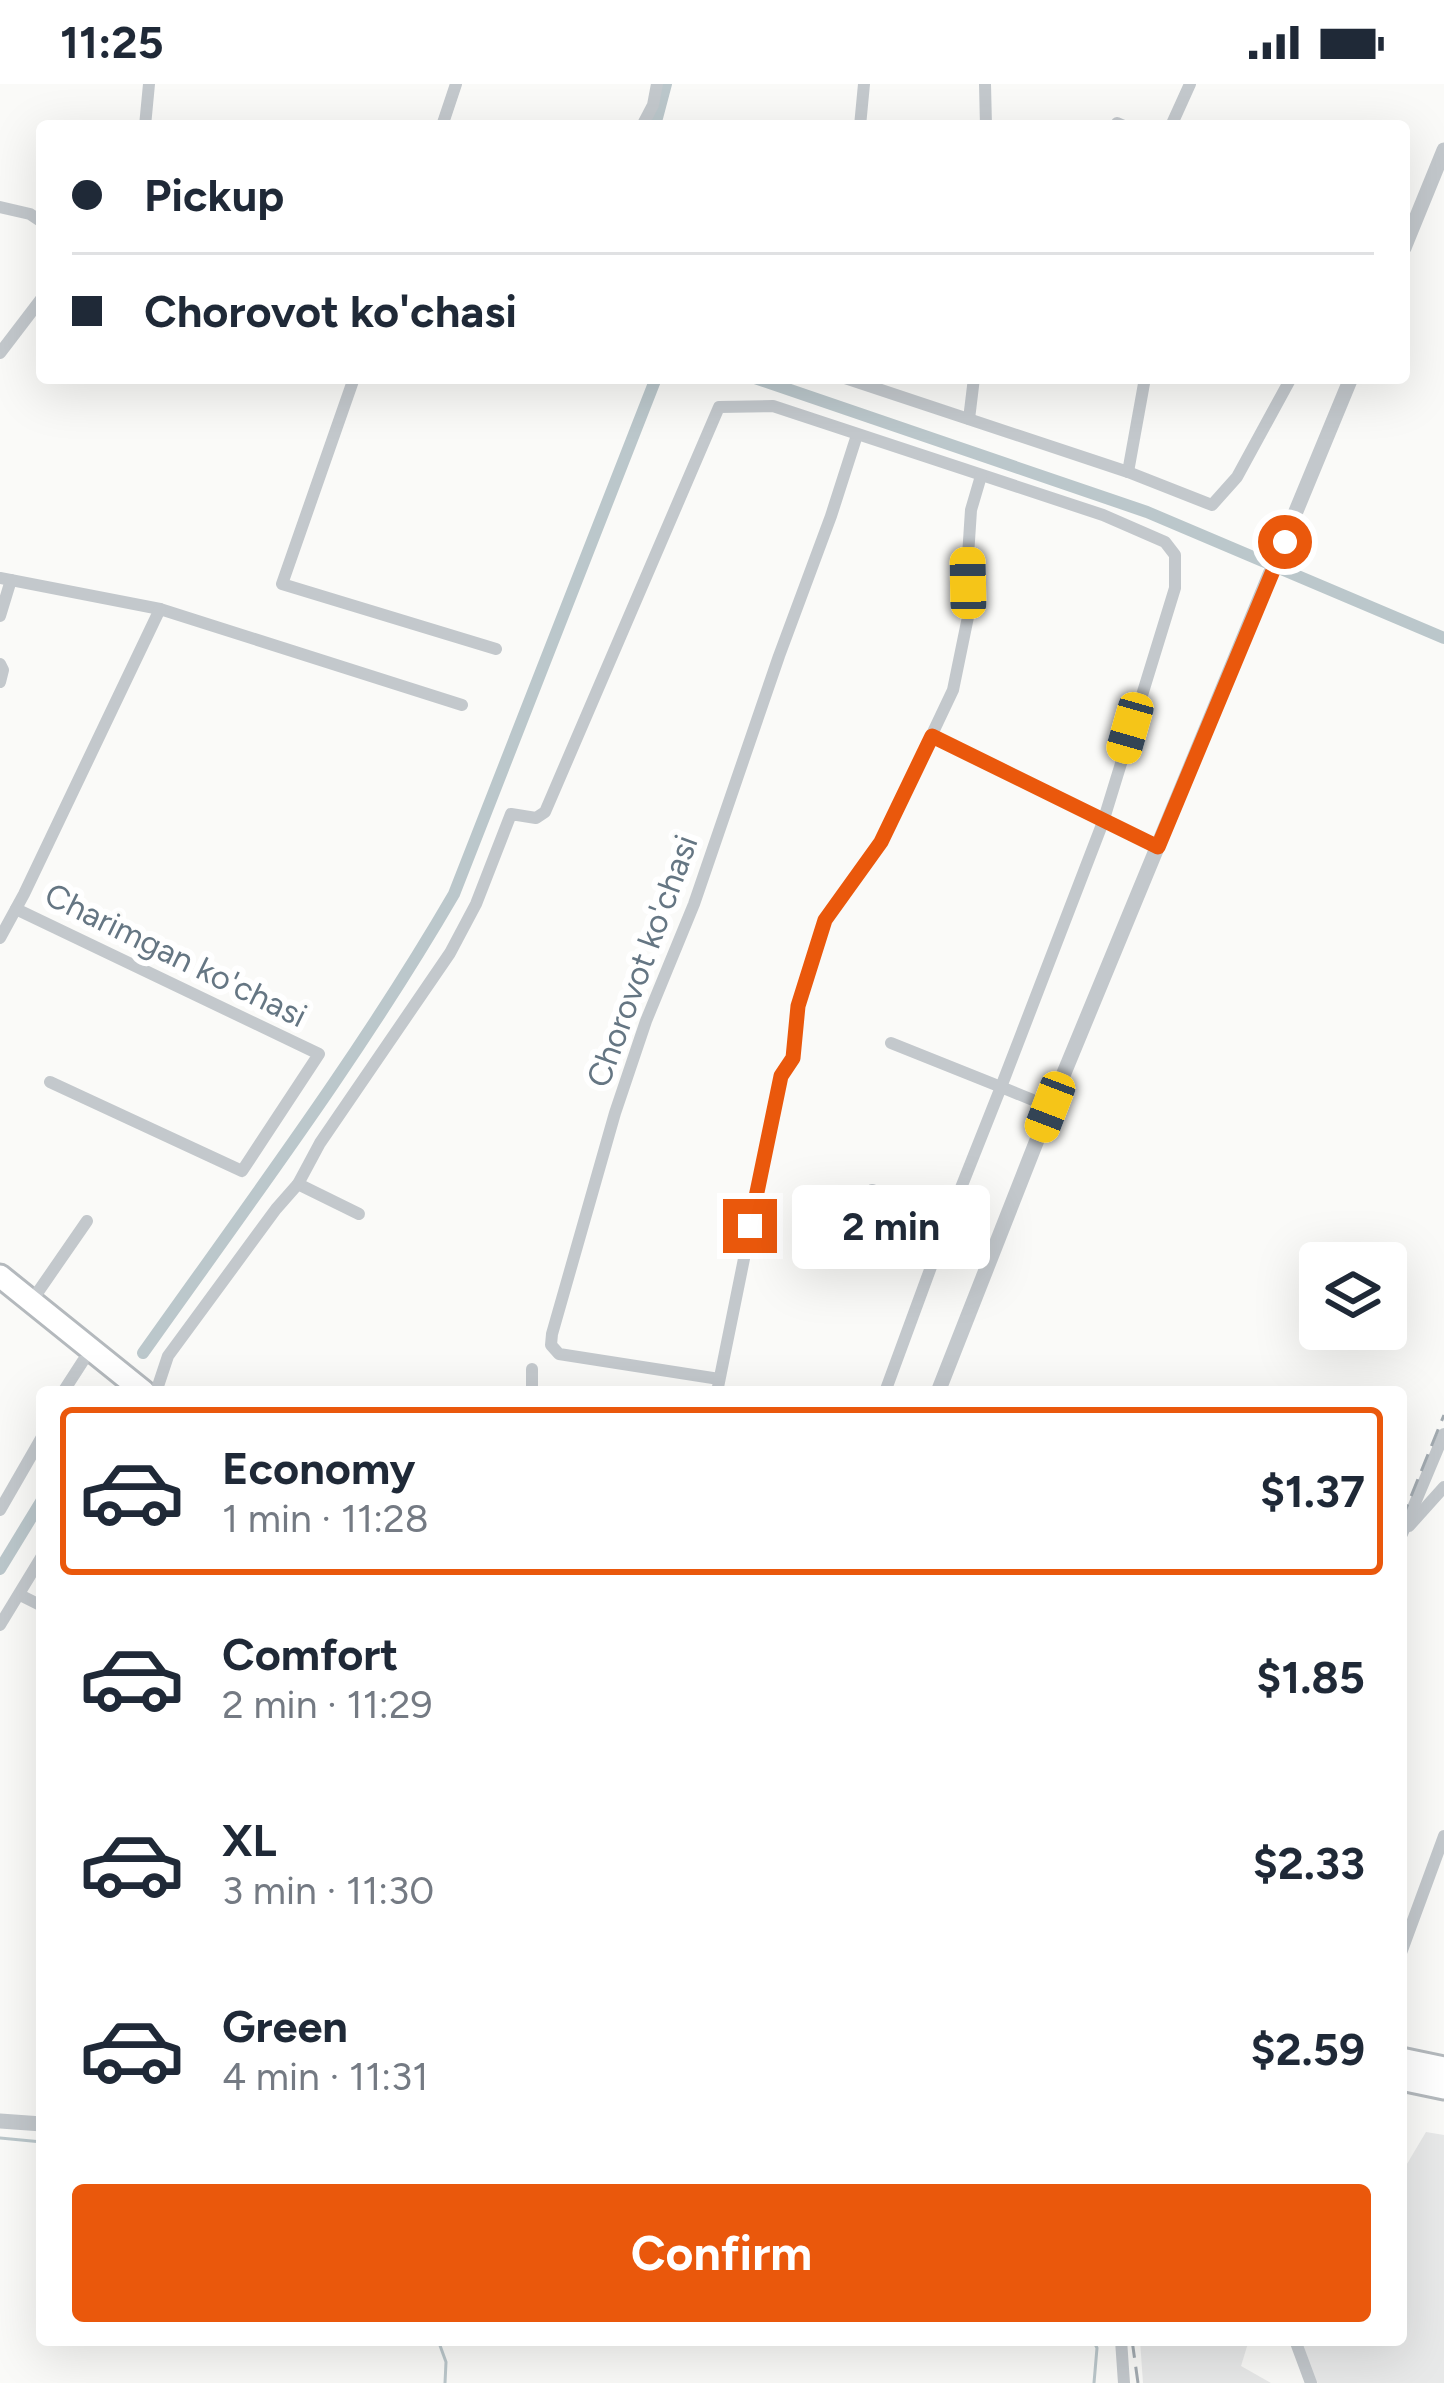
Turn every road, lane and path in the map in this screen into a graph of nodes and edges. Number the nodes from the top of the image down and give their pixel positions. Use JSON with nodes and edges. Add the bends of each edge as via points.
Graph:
{"nodes":[{"id":1,"x":149,"y":84,"type":"edge"},
{"id":2,"x":456,"y":84,"type":"edge"},
{"id":3,"x":657,"y":84,"type":"edge"},
{"id":4,"x":864,"y":84,"type":"edge"},
{"id":5,"x":985,"y":84,"type":"edge"},
{"id":6,"x":1190,"y":84,"type":"edge"},
{"id":7,"x":146,"y":120,"type":"edge"},
{"id":8,"x":444,"y":120,"type":"edge"},
{"id":9,"x":645,"y":120,"type":"edge"},
{"id":10,"x":861,"y":120,"type":"edge"},
{"id":11,"x":986,"y":120,"type":"edge"},
{"id":12,"x":1174,"y":120,"type":"edge"},
{"id":13,"x":1444,"y":150,"type":"edge"},
{"id":14,"x":0,"y":207,"type":"edge"},
{"id":15,"x":36,"y":218,"type":"edge"},
{"id":16,"x":1410,"y":233,"type":"edge"},
{"id":17,"x":36,"y":306,"type":"edge"},
{"id":18,"x":0,"y":353,"type":"edge"},
{"id":19,"x":352,"y":384,"type":"edge"},
{"id":20,"x":863,"y":384,"type":"edge"},
{"id":21,"x":973,"y":384,"type":"edge"},
{"id":22,"x":1144,"y":384,"type":"edge"},
{"id":23,"x":1288,"y":384,"type":"edge"},
{"id":24,"x":1349,"y":384,"type":"edge"},
{"id":25,"x":968,"y":419,"type":"junction"},
{"id":26,"x":857,"y":435,"type":"junction"},
{"id":27,"x":1128,"y":472,"type":"junction"},
{"id":28,"x":981,"y":476,"type":"junction"},
{"id":29,"x":6,"y":579,"type":"edge"},
{"id":30,"x":160,"y":609,"type":"junction"},
{"id":31,"x":0,"y":616,"type":"edge"},
{"id":32,"x":496,"y":649,"type":"dead end"},
{"id":33,"x":0,"y":664,"type":"edge"},
{"id":34,"x":0,"y":682,"type":"edge"},
{"id":35,"x":462,"y":705,"type":"dead end"},
{"id":36,"x":932,"y":736,"type":"junction"},
{"id":37,"x":1102,"y":822,"type":"junction"},
{"id":38,"x":1158,"y":847,"type":"junction"},
{"id":39,"x":16,"y":909,"type":"junction"},
{"id":40,"x":0,"y":938,"type":"edge"},
{"id":41,"x":891,"y":1043,"type":"dead end"},
{"id":42,"x":50,"y":1082,"type":"dead end"},
{"id":43,"x":1001,"y":1087,"type":"junction"},
{"id":44,"x":1050,"y":1107,"type":"junction"},
{"id":45,"x":298,"y":1184,"type":"junction"},
{"id":46,"x":872,"y":1190,"type":"dead end"},
{"id":47,"x":359,"y":1214,"type":"dead end"},
{"id":48,"x":949,"y":1218,"type":"junction"},
{"id":49,"x":87,"y":1221,"type":"dead end"},
{"id":50,"x":0,"y":1276,"type":"edge"},
{"id":51,"x":0,"y":1293,"type":"edge"},
{"id":52,"x":32,"y":1302,"type":"junction"},
{"id":53,"x":87,"y":1355,"type":"junction"},
{"id":54,"x":532,"y":1369,"type":"dead end"},
{"id":55,"x":67,"y":1386,"type":"edge"},
{"id":56,"x":115,"y":1386,"type":"edge"},
{"id":57,"x":135,"y":1386,"type":"edge"},
{"id":58,"x":157,"y":1386,"type":"edge"},
{"id":59,"x":532,"y":1386,"type":"edge"},
{"id":60,"x":718,"y":1386,"type":"edge"},
{"id":61,"x":887,"y":1386,"type":"edge"},
{"id":62,"x":940,"y":1386,"type":"edge"},
{"id":63,"x":1444,"y":1434,"type":"edge"},
{"id":64,"x":36,"y":1447,"type":"edge"},
{"id":65,"x":1444,"y":1487,"type":"edge"},
{"id":66,"x":0,"y":1510,"type":"edge"},
{"id":67,"x":1407,"y":1523,"type":"edge"},
{"id":68,"x":1407,"y":1529,"type":"edge"},
{"id":69,"x":36,"y":1566,"type":"edge"},
{"id":70,"x":20,"y":1594,"type":"junction"},
{"id":71,"x":36,"y":1603,"type":"edge"},
{"id":72,"x":0,"y":1625,"type":"edge"},
{"id":73,"x":1444,"y":1836,"type":"edge"},
{"id":74,"x":1407,"y":1936,"type":"edge"},
{"id":75,"x":1407,"y":2061,"type":"edge"},
{"id":76,"x":1444,"y":2068,"type":"edge"},
{"id":77,"x":1407,"y":2080,"type":"edge"},
{"id":78,"x":1444,"y":2088,"type":"edge"},
{"id":79,"x":0,"y":2121,"type":"edge"},
{"id":80,"x":36,"y":2124,"type":"edge"},
{"id":81,"x":1121,"y":2346,"type":"edge"},
{"id":82,"x":1297,"y":2346,"type":"edge"},
{"id":83,"x":1124,"y":2383,"type":"edge"},
{"id":84,"x":1310,"y":2383,"type":"edge"}],
"edges":[{"from":1,"to":7,"type":"street"},
{"from":2,"to":8,"type":"street"},
{"from":3,"to":9,"type":"street"},
{"from":4,"to":10,"type":"street"},
{"from":5,"to":11,"type":"street"},
{"from":6,"to":12,"type":"street"},
{"from":13,"to":16,"type":"street"},
{"from":14,"to":15,"type":"street"},
{"from":17,"to":18,"type":"street"},
{"from":19,"to":32,"type":"street","via":[[282,584]]},
{"from":20,"to":25,"type":"street"},
{"from":21,"to":25,"type":"street"},
{"from":22,"to":27,"type":"street"},
{"from":23,"to":27,"type":"street","via":[[1237,477],[1212,505]]},
{"from":24,"to":38,"type":"street"},
{"from":25,"to":27,"type":"street"},
{"from":26,"to":28,"type":"street"},
{"from":26,"to":45,"type":"street","via":[[773,406],[719,406],[545,812],[511,814],[450,953]]},
{"from":26,"to":60,"type":"street","name":"Chorovot ko'chasi","via":[[640,1039],[552,1334],[559,1354]]},
{"from":28,"to":36,"type":"street","name":"Chorovot ko'chasi","via":[[971,510],[964,642]]},
{"from":28,"to":37,"type":"street","via":[[1103,515],[1165,542],[1175,556],[1175,588]]},
{"from":29,"to":30,"type":"street"},
{"from":29,"to":31,"type":"street"},
{"from":30,"to":35,"type":"street"},
{"from":30,"to":39,"type":"street","name":"Charimgan ko'chasi"},
{"from":33,"to":34,"type":"street"},
{"from":36,"to":37,"type":"street"},
{"from":36,"to":60,"type":"street","name":"Chorovot ko'chasi","via":[[881,842],[825,920],[806,973]]},
{"from":37,"to":38,"type":"street"},
{"from":37,"to":43,"type":"street"},
{"from":38,"to":44,"type":"street"},
{"from":39,"to":40,"type":"street","name":"Charimgan ko'chasi"},
{"from":39,"to":42,"type":"street","name":"Charimgan ko'chasi","via":[[320,1054],[242,1171]]},
{"from":41,"to":43,"type":"street"},
{"from":43,"to":44,"type":"street"},
{"from":43,"to":48,"type":"street"},
{"from":44,"to":62,"type":"street"},
{"from":45,"to":47,"type":"street"},
{"from":45,"to":58,"type":"street","via":[[168,1356]]},
{"from":46,"to":48,"type":"street"},
{"from":48,"to":61,"type":"street"},
{"from":49,"to":52,"type":"street"},
{"from":50,"to":52,"type":"highway"},
{"from":51,"to":53,"type":"highway"},
{"from":52,"to":53,"type":"highway"},
{"from":53,"to":55,"type":"street"},
{"from":53,"to":56,"type":"highway"},
{"from":53,"to":57,"type":"highway"},
{"from":54,"to":59,"type":"street"},
{"from":63,"to":67,"type":"street"},
{"from":64,"to":66,"type":"street"},
{"from":65,"to":68,"type":"street"},
{"from":69,"to":70,"type":"street"},
{"from":70,"to":71,"type":"street"},
{"from":70,"to":72,"type":"street"},
{"from":73,"to":74,"type":"street"},
{"from":75,"to":76,"type":"highway"},
{"from":77,"to":78,"type":"highway"},
{"from":79,"to":80,"type":"street"},
{"from":81,"to":83,"type":"street"},
{"from":82,"to":84,"type":"street"}]}
